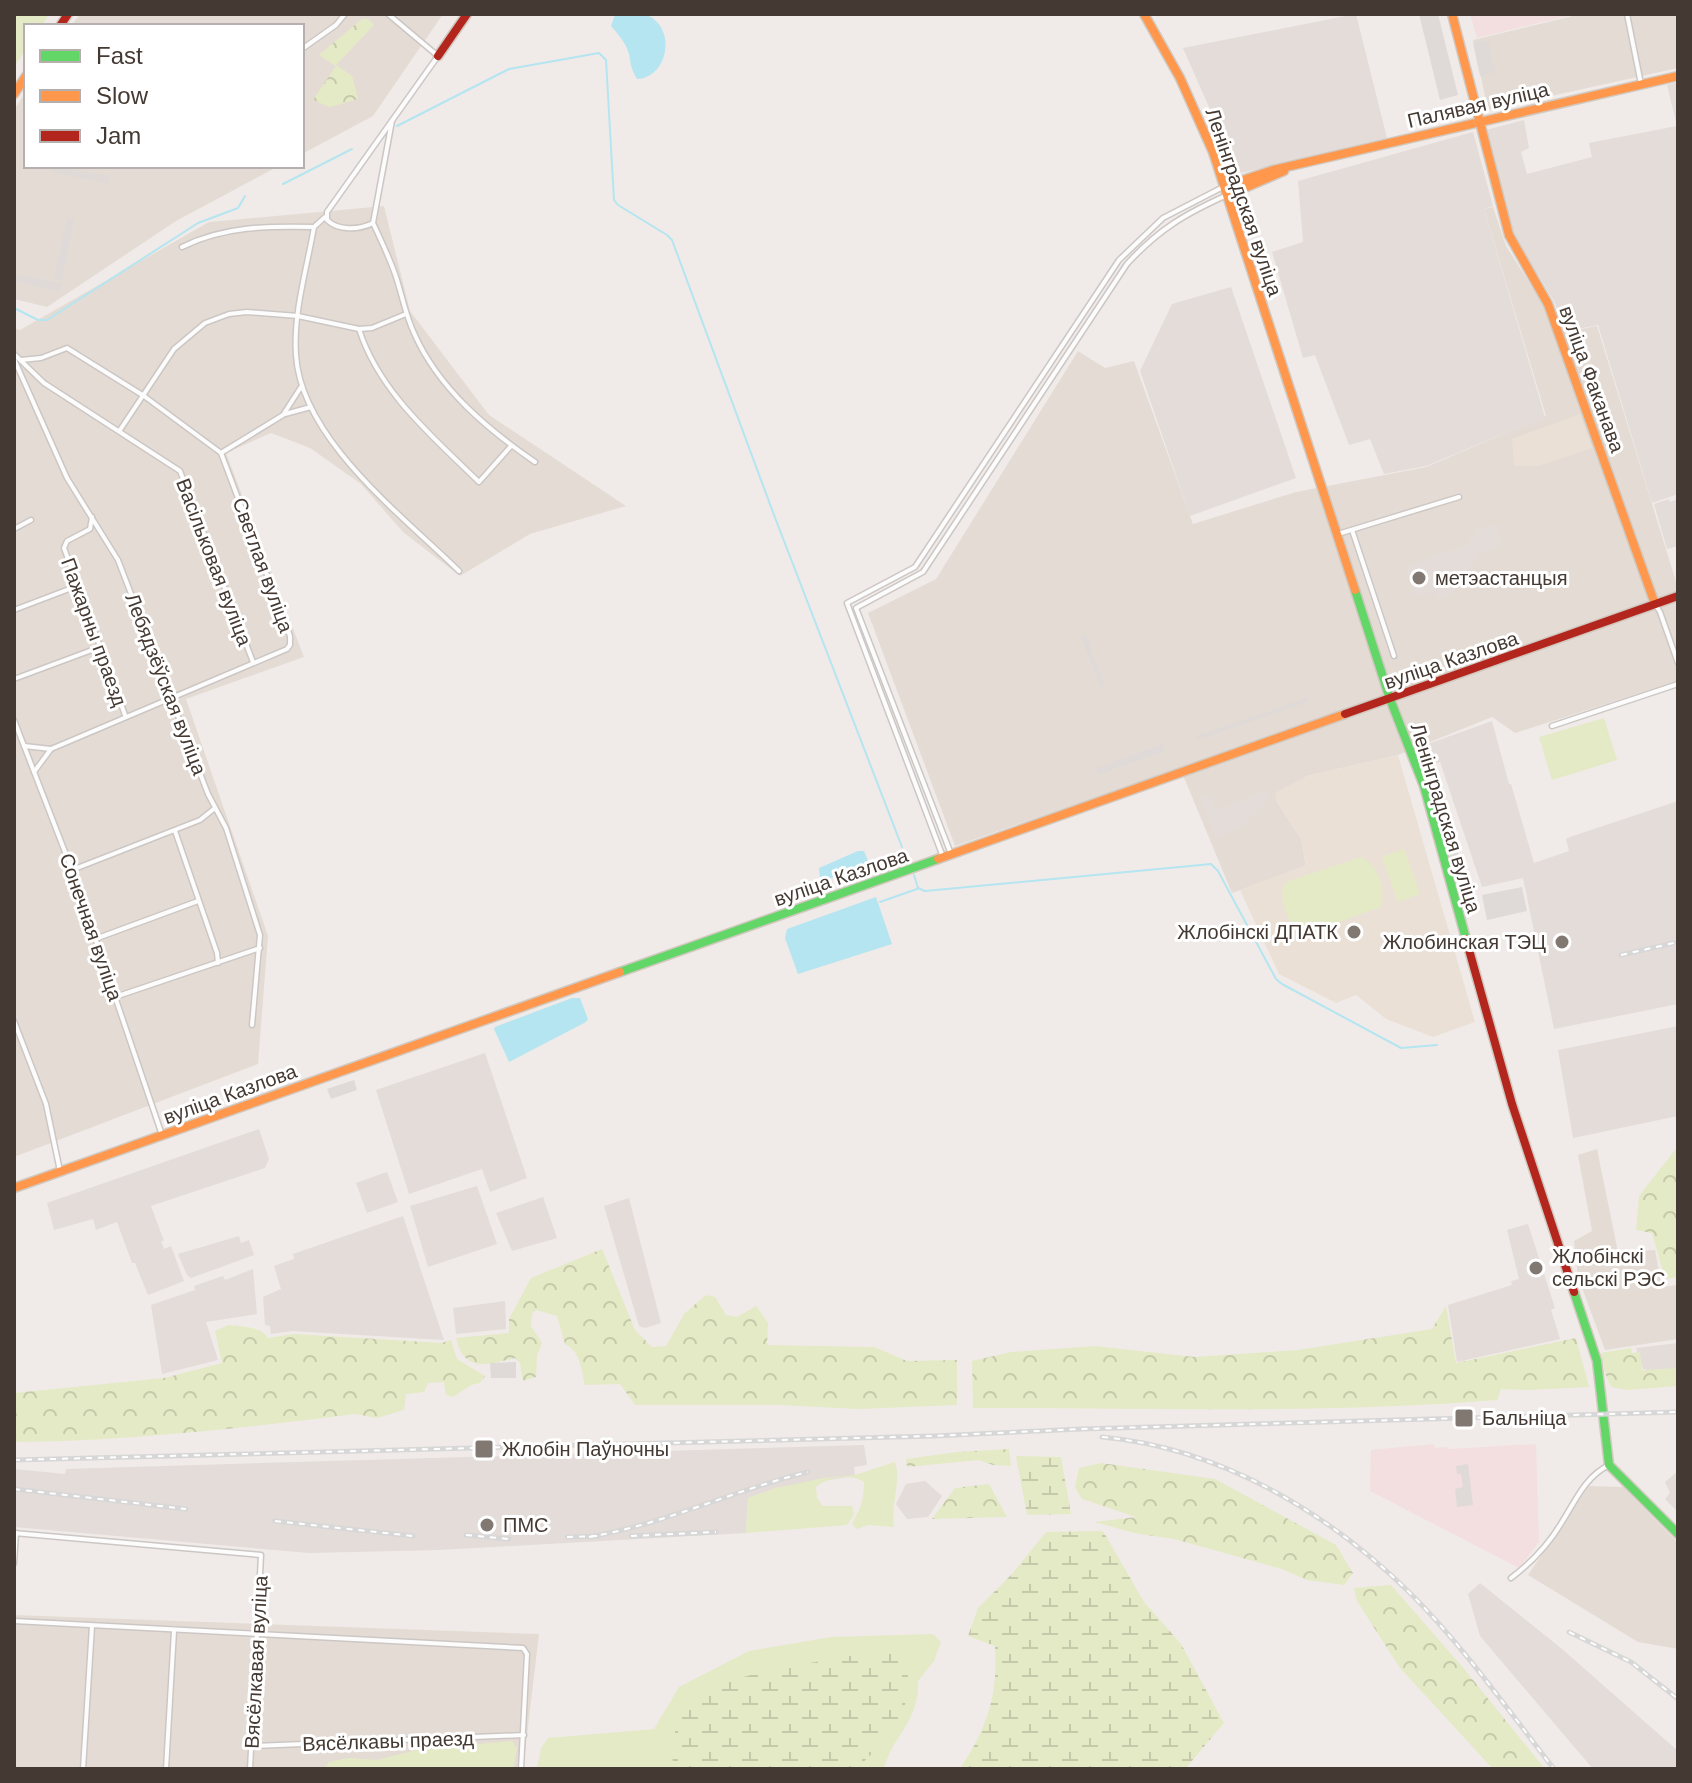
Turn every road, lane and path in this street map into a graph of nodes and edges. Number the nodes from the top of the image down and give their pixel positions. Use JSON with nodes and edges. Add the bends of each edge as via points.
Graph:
{"nodes":[{"id":1,"x":345,"y":14,"type":"edge"},
{"id":2,"x":388,"y":14,"type":"edge"},
{"id":3,"x":467,"y":14,"type":"edge"},
{"id":4,"x":1144,"y":14,"type":"edge"},
{"id":5,"x":1452,"y":14,"type":"edge"},
{"id":6,"x":1627,"y":14,"type":"edge"},
{"id":7,"x":304,"y":48,"type":"edge"},
{"id":8,"x":438,"y":56,"type":"junction"},
{"id":9,"x":1678,"y":76,"type":"edge"},
{"id":10,"x":1641,"y":84,"type":"junction"},
{"id":11,"x":392,"y":121,"type":"junction"},
{"id":12,"x":1478,"y":122,"type":"junction"},
{"id":13,"x":1227,"y":191,"type":"junction"},
{"id":14,"x":325,"y":217,"type":"junction"},
{"id":15,"x":373,"y":223,"type":"junction"},
{"id":16,"x":314,"y":227,"type":"junction"},
{"id":17,"x":182,"y":247,"type":"dead end"},
{"id":18,"x":406,"y":314,"type":"junction"},
{"id":19,"x":298,"y":316,"type":"junction"},
{"id":20,"x":359,"y":329,"type":"junction"},
{"id":21,"x":14,"y":357,"type":"edge"},
{"id":22,"x":21,"y":360,"type":"junction"},
{"id":23,"x":31,"y":372,"type":"junction"},
{"id":24,"x":22,"y":378,"type":"junction"},
{"id":25,"x":301,"y":387,"type":"junction"},
{"id":26,"x":144,"y":396,"type":"junction"},
{"id":27,"x":312,"y":407,"type":"junction"},
{"id":28,"x":283,"y":415,"type":"junction"},
{"id":29,"x":120,"y":430,"type":"junction"},
{"id":30,"x":511,"y":446,"type":"junction"},
{"id":31,"x":221,"y":453,"type":"junction"},
{"id":32,"x":535,"y":462,"type":"dead end"},
{"id":33,"x":1459,"y":497,"type":"dead end"},
{"id":34,"x":92,"y":516,"type":"junction"},
{"id":35,"x":31,"y":520,"type":"dead end"},
{"id":36,"x":14,"y":529,"type":"edge"},
{"id":37,"x":1352,"y":530,"type":"junction"},
{"id":38,"x":1338,"y":534,"type":"junction"},
{"id":39,"x":459,"y":571,"type":"dead end"},
{"id":40,"x":77,"y":586,"type":"junction"},
{"id":41,"x":1678,"y":596,"type":"edge"},
{"id":42,"x":1655,"y":604,"type":"junction"},
{"id":43,"x":14,"y":610,"type":"edge"},
{"id":44,"x":100,"y":647,"type":"junction"},
{"id":45,"x":1394,"y":656,"type":"dead end"},
{"id":46,"x":253,"y":662,"type":"junction"},
{"id":47,"x":1678,"y":663,"type":"edge"},
{"id":48,"x":14,"y":679,"type":"edge"},
{"id":49,"x":1678,"y":684,"type":"edge"},
{"id":50,"x":171,"y":696,"type":"junction"},
{"id":51,"x":1390,"y":699,"type":"junction"},
{"id":52,"x":125,"y":715,"type":"junction"},
{"id":53,"x":14,"y":720,"type":"edge"},
{"id":54,"x":1552,"y":726,"type":"dead end"},
{"id":55,"x":24,"y":746,"type":"junction"},
{"id":56,"x":51,"y":749,"type":"junction"},
{"id":57,"x":34,"y":772,"type":"junction"},
{"id":58,"x":215,"y":808,"type":"junction"},
{"id":59,"x":175,"y":831,"type":"junction"},
{"id":60,"x":947,"y":856,"type":"junction"},
{"id":61,"x":72,"y":870,"type":"junction"},
{"id":62,"x":199,"y":901,"type":"junction"},
{"id":63,"x":95,"y":939,"type":"junction"},
{"id":64,"x":260,"y":948,"type":"junction"},
{"id":65,"x":218,"y":963,"type":"junction"},
{"id":66,"x":115,"y":997,"type":"junction"},
{"id":67,"x":14,"y":1021,"type":"edge"},
{"id":68,"x":252,"y":1025,"type":"dead end"},
{"id":69,"x":162,"y":1135,"type":"junction"},
{"id":70,"x":60,"y":1171,"type":"junction"},
{"id":71,"x":14,"y":1188,"type":"edge"},
{"id":72,"x":1609,"y":1465,"type":"junction"},
{"id":73,"x":15,"y":1533,"type":"edge"},
{"id":74,"x":1678,"y":1534,"type":"edge"},
{"id":75,"x":14,"y":1563,"type":"edge"},
{"id":76,"x":1511,"y":1578,"type":"dead end"},
{"id":77,"x":14,"y":1621,"type":"edge"},
{"id":78,"x":92,"y":1626,"type":"junction"},
{"id":79,"x":174,"y":1631,"type":"junction"},
{"id":80,"x":256,"y":1635,"type":"junction"},
{"id":81,"x":524,"y":1735,"type":"junction"},
{"id":82,"x":252,"y":1746,"type":"junction"},
{"id":83,"x":83,"y":1769,"type":"edge"},
{"id":84,"x":166,"y":1769,"type":"edge"},
{"id":85,"x":250,"y":1769,"type":"edge"},
{"id":86,"x":521,"y":1769,"type":"edge"}],
"edges":[{"from":1,"to":7,"type":"street"},
{"from":2,"to":8,"type":"street"},
{"from":3,"to":8,"type":"main road"},
{"from":4,"to":13,"type":"main road","name":"Ленінградская вуліца","via":[[1192,103]]},
{"from":5,"to":12,"type":"main road","name":"вуліца Факанава"},
{"from":6,"to":10,"type":"street"},
{"from":8,"to":11,"type":"street"},
{"from":9,"to":10,"type":"main road","name":"Палявая вуліца"},
{"from":10,"to":12,"type":"main road","name":"Палявая вуліца"},
{"from":11,"to":14,"type":"street"},
{"from":11,"to":15,"type":"street"},
{"from":12,"to":13,"type":"main road","name":"Палявая вуліца","via":[[1287,169]]},
{"from":12,"to":42,"type":"main road","name":"вуліца Факанава","via":[[1509,235],[1548,304]]},
{"from":13,"to":38,"type":"main road","name":"Ленінградская вуліца"},
{"from":13,"to":60,"type":"street","via":[[1167,226],[1127,264],[923,572],[856,608]]},
{"from":13,"to":60,"type":"street","via":[[1163,218],[1119,260],[915,567],[847,603]]},
{"from":14,"to":15,"type":"street","via":[[339,227]]},
{"from":14,"to":16,"type":"street"},
{"from":15,"to":18,"type":"street"},
{"from":16,"to":17,"type":"street","via":[[219,232]]},
{"from":16,"to":19,"type":"street"},
{"from":18,"to":20,"type":"street"},
{"from":18,"to":30,"type":"street","via":[[448,385],[474,416]]},
{"from":19,"to":20,"type":"street"},
{"from":19,"to":25,"type":"street"},
{"from":19,"to":26,"type":"street","via":[[247,312],[205,323],[174,349]]},
{"from":20,"to":30,"type":"street","via":[[364,346],[406,409],[479,482]]},
{"from":21,"to":22,"type":"street","name":"Васільковая вуліца"},
{"from":21,"to":24,"type":"street","name":"Лебядзёўская вуліца"},
{"from":22,"to":23,"type":"street","name":"Васільковая вуліца"},
{"from":22,"to":26,"type":"street","via":[[67,348]]},
{"from":23,"to":24,"type":"street"},
{"from":23,"to":29,"type":"street","name":"Васільковая вуліца"},
{"from":24,"to":34,"type":"street","name":"Лебядзёўская вуліца","via":[[67,478]]},
{"from":25,"to":27,"type":"street"},
{"from":25,"to":28,"type":"street"},
{"from":26,"to":29,"type":"street"},
{"from":26,"to":31,"type":"street"},
{"from":27,"to":28,"type":"street"},
{"from":27,"to":39,"type":"street","via":[[335,448]]},
{"from":28,"to":31,"type":"street"},
{"from":29,"to":46,"type":"street","name":"Васільковая вуліца","via":[[180,471]]},
{"from":30,"to":32,"type":"street"},
{"from":31,"to":46,"type":"street","name":"Светлая вуліца","via":[[290,636],[287,649]]},
{"from":33,"to":37,"type":"street"},
{"from":34,"to":40,"type":"street","name":"Пажарны праезд","via":[[90,529],[64,543]]},
{"from":34,"to":50,"type":"street","name":"Лебядзёўская вуліца","via":[[118,560]]},
{"from":35,"to":36,"type":"street"},
{"from":37,"to":38,"type":"street"},
{"from":37,"to":45,"type":"street"},
{"from":38,"to":51,"type":"main road","name":"Ленінградская вуліца"},
{"from":40,"to":43,"type":"street"},
{"from":40,"to":44,"type":"street","name":"Пажарны праезд"},
{"from":41,"to":42,"type":"main road","name":"вуліца Казлова"},
{"from":42,"to":47,"type":"street","name":"вуліца Факанава"},
{"from":42,"to":51,"type":"main road","name":"вуліца Казлова"},
{"from":44,"to":48,"type":"street"},
{"from":44,"to":52,"type":"street","name":"Пажарны праезд"},
{"from":46,"to":50,"type":"street","name":"Светлая вуліца"},
{"from":49,"to":54,"type":"street"},
{"from":50,"to":52,"type":"street","name":"Светлая вуліца"},
{"from":50,"to":58,"type":"street","name":"Лебядзёўская вуліца"},
{"from":51,"to":60,"type":"main road","name":"вуліца Казлова"},
{"from":51,"to":72,"type":"main road","name":"Ленінградская вуліца","via":[[1424,786],[1519,1128],[1597,1361]]},
{"from":52,"to":56,"type":"street","name":"Светлая вуліца"},
{"from":53,"to":55,"type":"street","name":"Сонечная вуліца"},
{"from":55,"to":56,"type":"street"},
{"from":55,"to":57,"type":"street","name":"Сонечная вуліца"},
{"from":56,"to":57,"type":"street"},
{"from":57,"to":61,"type":"street","name":"Сонечная вуліца"},
{"from":58,"to":59,"type":"street"},
{"from":58,"to":64,"type":"street","name":"Лебядзёўская вуліца","via":[[226,828]]},
{"from":59,"to":61,"type":"street"},
{"from":59,"to":62,"type":"street"},
{"from":60,"to":69,"type":"main road","name":"вуліца Казлова"},
{"from":61,"to":63,"type":"street","name":"Сонечная вуліца"},
{"from":62,"to":63,"type":"street"},
{"from":62,"to":65,"type":"street"},
{"from":63,"to":66,"type":"street","name":"Сонечная вуліца"},
{"from":64,"to":65,"type":"street"},
{"from":64,"to":68,"type":"street","name":"Лебядзёўская вуліца"},
{"from":65,"to":66,"type":"street"},
{"from":66,"to":69,"type":"street","name":"Сонечная вуліца"},
{"from":67,"to":70,"type":"street","via":[[46,1104]]},
{"from":69,"to":70,"type":"main road","name":"вуліца Казлова"},
{"from":70,"to":71,"type":"main road","name":"вуліца Казлова"},
{"from":72,"to":74,"type":"main road"},
{"from":72,"to":76,"type":"street","via":[[1596,1471],[1539,1553]]},
{"from":73,"to":75,"type":"street"},
{"from":73,"to":80,"type":"street","name":"Вясёлкавая вуліца","via":[[261,1555]]},
{"from":77,"to":78,"type":"street"},
{"from":78,"to":79,"type":"street"},
{"from":78,"to":83,"type":"street"},
{"from":79,"to":80,"type":"street"},
{"from":79,"to":84,"type":"street"},
{"from":80,"to":81,"type":"street","via":[[523,1648]]},
{"from":80,"to":82,"type":"street","name":"Вясёлкавая вуліца"},
{"from":81,"to":82,"type":"street","name":"Вясёлкавы праезд"},
{"from":81,"to":86,"type":"street"},
{"from":82,"to":85,"type":"street","name":"Вясёлкавая вуліца"}]}
